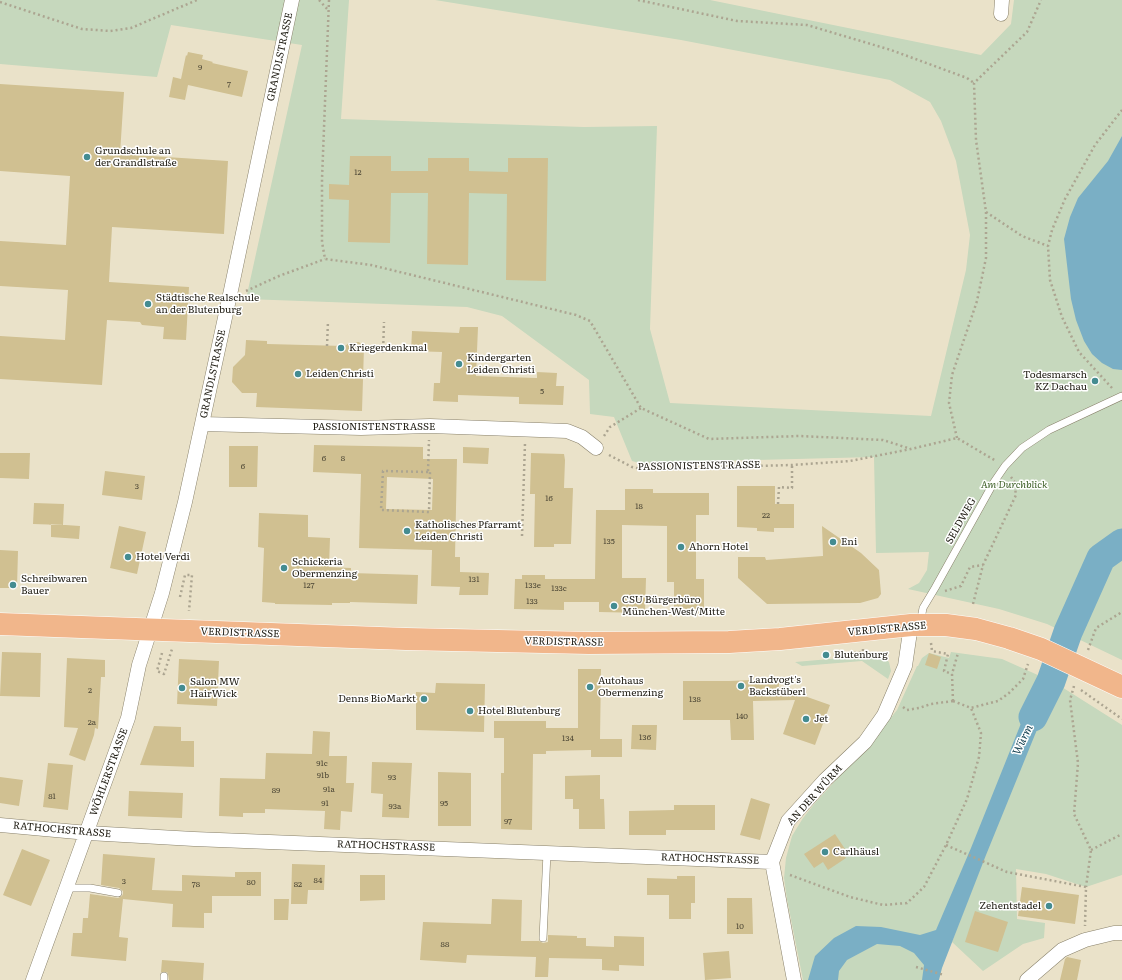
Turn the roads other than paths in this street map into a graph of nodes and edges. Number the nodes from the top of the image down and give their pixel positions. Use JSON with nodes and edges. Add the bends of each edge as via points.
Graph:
{"nodes":[{"id":1,"x":292,"y":0,"type":"edge"},
{"id":2,"x":1002,"y":0,"type":"edge"},
{"id":3,"x":1000,"y":14,"type":"dead end"},
{"id":4,"x":1121,"y":396,"type":"edge"},
{"id":5,"x":202,"y":424,"type":"junction"},
{"id":6,"x":596,"y":448,"type":"road end"},
{"id":7,"x":153,"y":619,"type":"junction"},
{"id":8,"x":0,"y":624,"type":"edge"},
{"id":9,"x":921,"y":631,"type":"junction"},
{"id":10,"x":1120,"y":688,"type":"edge"},
{"id":11,"x":0,"y":825,"type":"edge"},
{"id":12,"x":88,"y":833,"type":"junction"},
{"id":13,"x":547,"y":852,"type":"junction"},
{"id":14,"x":773,"y":865,"type":"junction"},
{"id":15,"x":67,"y":888,"type":"junction"},
{"id":16,"x":118,"y":893,"type":"dead end"},
{"id":17,"x":1122,"y":933,"type":"edge"},
{"id":18,"x":544,"y":938,"type":"dead end"},
{"id":19,"x":33,"y":980,"type":"edge"},
{"id":20,"x":794,"y":980,"type":"edge"},
{"id":21,"x":1027,"y":980,"type":"edge"}],
"edges":[{"from":1,"to":5,"type":"street","name":"GRANDLSTRASSE"},
{"from":2,"to":3,"type":"street"},
{"from":4,"to":9,"type":"lane","name":"SELDWEG","via":[[1049,430],[1022,448],[1005,466],[923,608]]},
{"from":5,"to":6,"type":"street","name":"PASSIONISTENSTRASSE","via":[[359,428],[430,426],[567,431],[582,437]]},
{"from":5,"to":7,"type":"street","name":"GRANDLSTRASSE","via":[[185,502]]},
{"from":7,"to":8,"type":"main road","name":"VERDISTRASSE"},
{"from":7,"to":9,"type":"main road","name":"VERDISTRASSE","via":[[406,639],[611,643],[729,642]]},
{"from":7,"to":12,"type":"street","name":"WÖHLERSTRASSE","via":[[139,665],[128,718]]},
{"from":9,"to":10,"type":"main road","name":"VERDISTRASSE","via":[[946,625],[1009,638],[1035,656],[1077,666]]},
{"from":9,"to":14,"type":"street","name":"AN DER WÜRM","via":[[908,649],[905,666],[884,715],[865,742],[825,780],[788,821]]},
{"from":11,"to":12,"type":"street","name":"RATHOCHSTRASSE"},
{"from":12,"to":13,"type":"street","name":"RATHOCHSTRASSE"},
{"from":12,"to":15,"type":"street","name":"WÖHLERSTRASSE"},
{"from":13,"to":14,"type":"street","name":"RATHOCHSTRASSE"},
{"from":13,"to":18,"type":"lane"},
{"from":14,"to":20,"type":"street"},
{"from":15,"to":16,"type":"lane","via":[[90,888]]},
{"from":15,"to":19,"type":"street","name":"WÖHLERSTRASSE"},
{"from":17,"to":21,"type":"street","via":[[1085,940],[1062,950]]}]}
